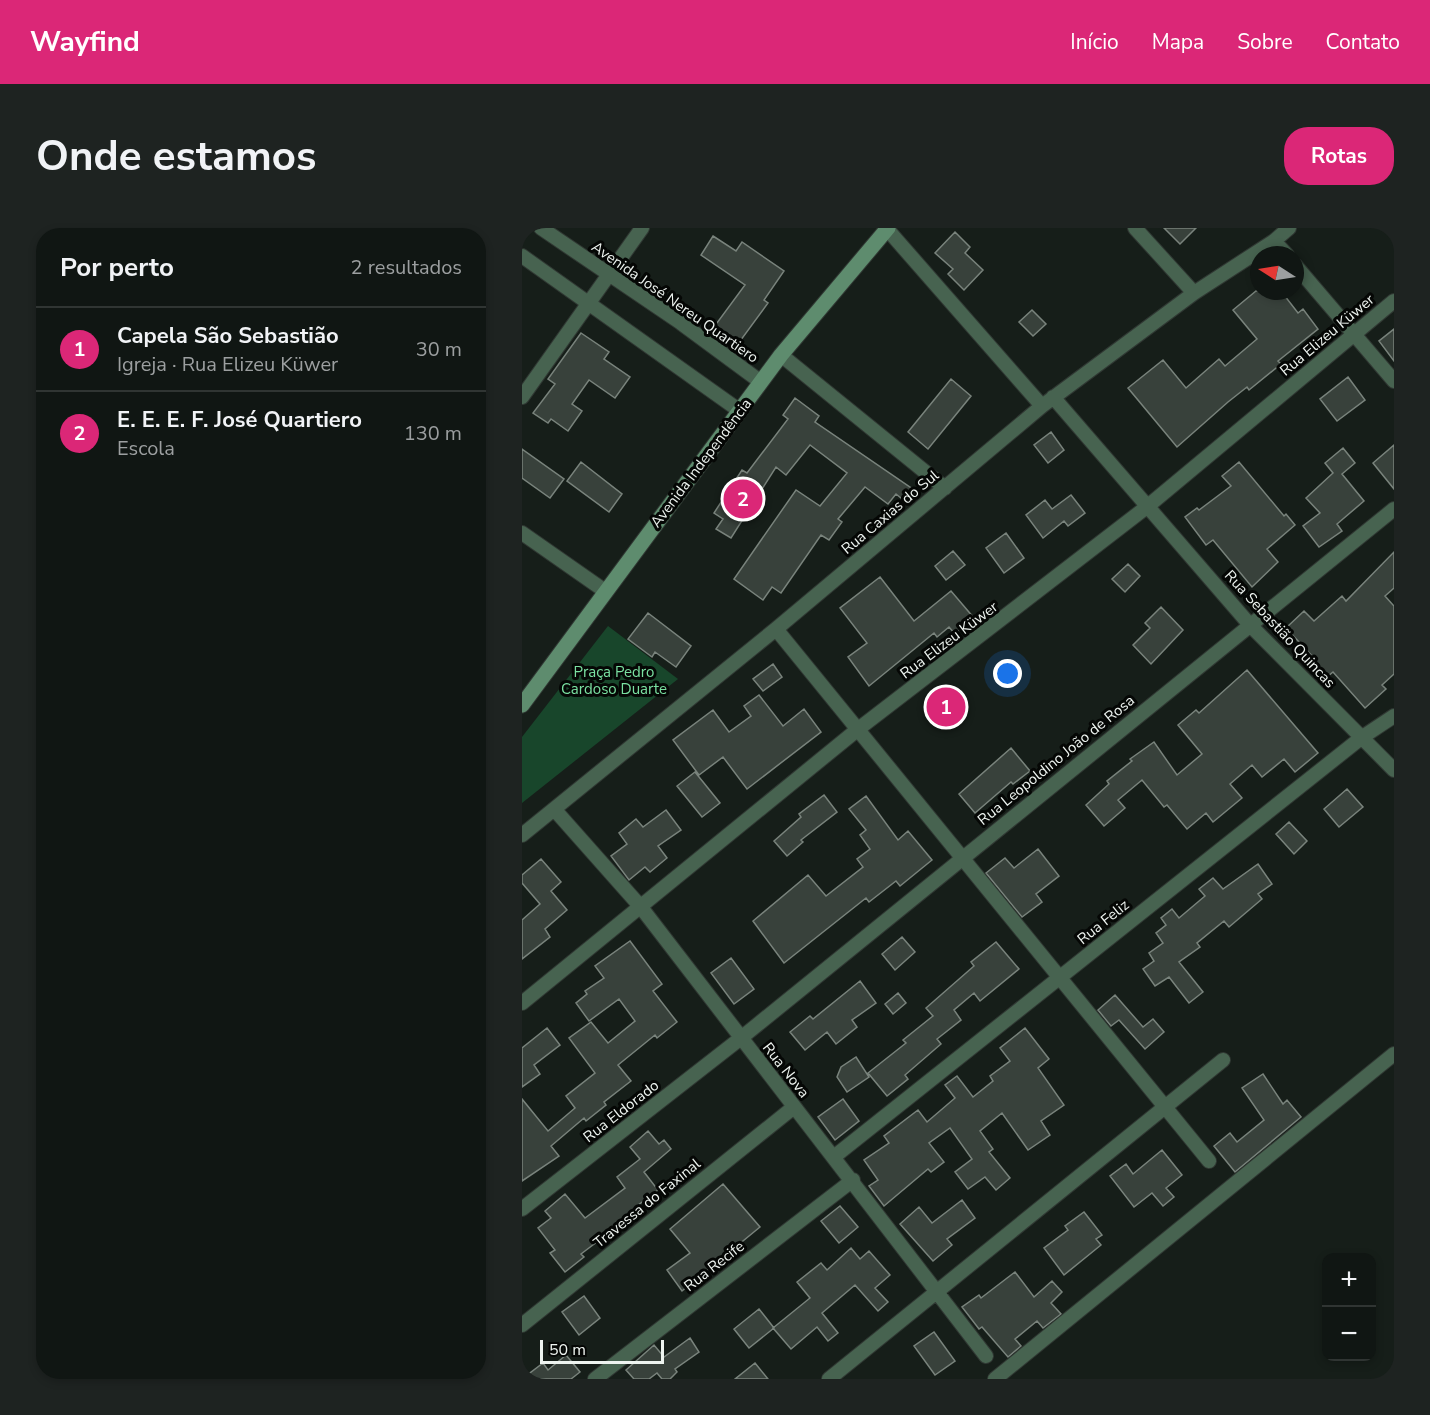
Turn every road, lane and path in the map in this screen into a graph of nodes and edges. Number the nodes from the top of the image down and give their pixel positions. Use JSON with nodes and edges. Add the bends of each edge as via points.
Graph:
{"nodes":[{"id":1,"x":541,"y":228,"type":"edge"},
{"id":2,"x":642,"y":228,"type":"edge"},
{"id":3,"x":887,"y":228,"type":"edge"},
{"id":4,"x":1135,"y":228,"type":"edge"},
{"id":5,"x":1289,"y":228,"type":"edge"},
{"id":6,"x":1274,"y":241,"type":"junction"},
{"id":7,"x":1279,"y":246,"type":"edge"},
{"id":8,"x":522,"y":256,"type":"edge"},
{"id":9,"x":1304,"y":275,"type":"edge"},
{"id":10,"x":609,"y":276,"type":"junction"},
{"id":11,"x":1194,"y":293,"type":"junction"},
{"id":12,"x":1394,"y":301,"type":"edge"},
{"id":13,"x":588,"y":304,"type":"junction"},
{"id":14,"x":1354,"y":333,"type":"junction"},
{"id":15,"x":781,"y":355,"type":"junction"},
{"id":16,"x":1394,"y":381,"type":"edge"},
{"id":17,"x":761,"y":382,"type":"junction"},
{"id":18,"x":522,"y":397,"type":"edge"},
{"id":19,"x":1047,"y":402,"type":"junction"},
{"id":20,"x":740,"y":411,"type":"junction"},
{"id":21,"x":945,"y":488,"type":"junction"},
{"id":22,"x":1148,"y":506,"type":"junction"},
{"id":23,"x":1394,"y":509,"type":"edge"},
{"id":24,"x":522,"y":533,"type":"edge"},
{"id":25,"x":605,"y":591,"type":"junction"},
{"id":26,"x":1250,"y":625,"type":"junction"},
{"id":27,"x":776,"y":629,"type":"junction"},
{"id":28,"x":522,"y":705,"type":"edge"},
{"id":29,"x":1394,"y":716,"type":"edge"},
{"id":30,"x":857,"y":730,"type":"junction"},
{"id":31,"x":1361,"y":738,"type":"junction"},
{"id":32,"x":1394,"y":770,"type":"edge"},
{"id":33,"x":554,"y":809,"type":"junction"},
{"id":34,"x":522,"y":835,"type":"edge"},
{"id":35,"x":961,"y":858,"type":"junction"},
{"id":36,"x":640,"y":906,"type":"junction"},
{"id":37,"x":1060,"y":978,"type":"junction"},
{"id":38,"x":522,"y":1003,"type":"edge"},
{"id":39,"x":741,"y":1038,"type":"junction"},
{"id":40,"x":1394,"y":1054,"type":"edge"},
{"id":41,"x":1223,"y":1060,"type":"dead end"},
{"id":42,"x":794,"y":1107,"type":"junction"},
{"id":43,"x":1168,"y":1107,"type":"junction"},
{"id":44,"x":835,"y":1156,"type":"junction"},
{"id":45,"x":1209,"y":1161,"type":"dead end"},
{"id":46,"x":853,"y":1180,"type":"junction"},
{"id":47,"x":522,"y":1209,"type":"edge"},
{"id":48,"x":938,"y":1292,"type":"junction"},
{"id":49,"x":522,"y":1324,"type":"edge"},
{"id":50,"x":986,"y":1356,"type":"dead end"},
{"id":51,"x":596,"y":1379,"type":"edge"},
{"id":52,"x":829,"y":1379,"type":"edge"},
{"id":53,"x":995,"y":1379,"type":"edge"}],
"edges":[{"from":1,"to":10,"type":"street","name":"Avenida José Nereu Quartiero"},
{"from":2,"to":10,"type":"street"},
{"from":3,"to":15,"type":"street","name":"Avenida Independência"},
{"from":3,"to":19,"type":"street","name":"Rua Sebastião Quincas"},
{"from":4,"to":11,"type":"street"},
{"from":5,"to":6,"type":"street","name":"Rua Caxias do Sul"},
{"from":6,"to":7,"type":"street"},
{"from":6,"to":11,"type":"street","name":"Rua Caxias do Sul"},
{"from":8,"to":13,"type":"street"},
{"from":9,"to":14,"type":"street"},
{"from":10,"to":13,"type":"street"},
{"from":10,"to":17,"type":"street","name":"Avenida José Nereu Quartiero"},
{"from":11,"to":19,"type":"street","name":"Rua Caxias do Sul"},
{"from":12,"to":14,"type":"street","name":"Rua Elizeu Küwer"},
{"from":13,"to":18,"type":"street"},
{"from":13,"to":20,"type":"street"},
{"from":14,"to":16,"type":"street"},
{"from":14,"to":22,"type":"street","name":"Rua Elizeu Küwer"},
{"from":15,"to":17,"type":"street","name":"Avenida Independência"},
{"from":15,"to":21,"type":"street"},
{"from":17,"to":20,"type":"street","name":"Avenida Independência"},
{"from":19,"to":21,"type":"street","name":"Rua Caxias do Sul"},
{"from":19,"to":22,"type":"street","name":"Rua Sebastião Quincas"},
{"from":20,"to":25,"type":"street","name":"Avenida Independência"},
{"from":21,"to":27,"type":"street","name":"Rua Caxias do Sul"},
{"from":22,"to":26,"type":"street","name":"Rua Sebastião Quincas"},
{"from":22,"to":30,"type":"street","name":"Rua Elizeu Küwer"},
{"from":23,"to":26,"type":"street","name":"Rua Leopoldino João de Rosa"},
{"from":24,"to":25,"type":"street"},
{"from":25,"to":28,"type":"street","name":"Avenida Independência"},
{"from":26,"to":31,"type":"street","name":"Rua Sebastião Quincas"},
{"from":26,"to":35,"type":"street","name":"Rua Leopoldino João de Rosa"},
{"from":27,"to":30,"type":"street"},
{"from":27,"to":33,"type":"street","name":"Rua Caxias do Sul"},
{"from":29,"to":31,"type":"street","name":"Rua Feliz"},
{"from":30,"to":35,"type":"street"},
{"from":30,"to":36,"type":"street","name":"Rua Elizeu Küwer"},
{"from":31,"to":32,"type":"street","name":"Rua Sebastião Quincas"},
{"from":31,"to":37,"type":"street","name":"Rua Feliz"},
{"from":33,"to":34,"type":"street","name":"Rua Caxias do Sul"},
{"from":33,"to":36,"type":"street","name":"Rua Nova"},
{"from":35,"to":37,"type":"street"},
{"from":35,"to":39,"type":"street","name":"Rua Leopoldino João de Rosa"},
{"from":36,"to":38,"type":"street","name":"Rua Elizeu Küwer"},
{"from":36,"to":39,"type":"street","name":"Rua Nova"},
{"from":37,"to":43,"type":"street"},
{"from":37,"to":44,"type":"street","name":"Rua Feliz"},
{"from":39,"to":42,"type":"street","name":"Rua Nova"},
{"from":39,"to":47,"type":"street","name":"Rua Eldorado"},
{"from":40,"to":53,"type":"street"},
{"from":41,"to":43,"type":"street"},
{"from":42,"to":44,"type":"street","name":"Rua Nova"},
{"from":42,"to":49,"type":"street","name":"Travessa do Faxinal"},
{"from":43,"to":45,"type":"street"},
{"from":43,"to":48,"type":"street"},
{"from":44,"to":46,"type":"street","name":"Rua Nova"},
{"from":46,"to":48,"type":"street","name":"Rua Nova"},
{"from":46,"to":51,"type":"street","name":"Rua Recife"},
{"from":48,"to":50,"type":"street","name":"Rua Nova"},
{"from":48,"to":52,"type":"street"}]}
